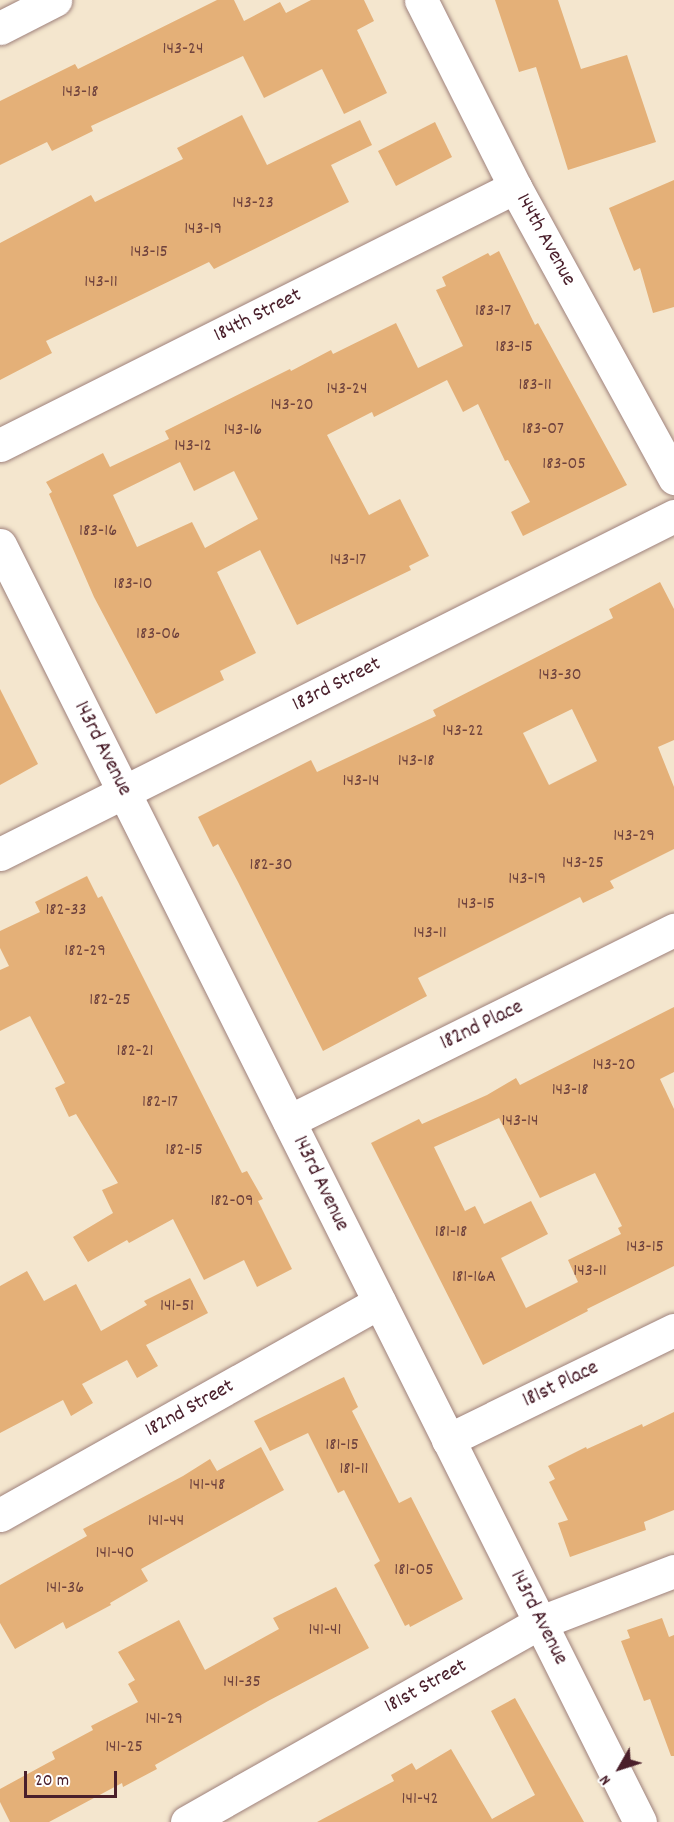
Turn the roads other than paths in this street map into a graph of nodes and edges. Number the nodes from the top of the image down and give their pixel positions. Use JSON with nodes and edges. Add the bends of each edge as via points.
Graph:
{"nodes":[{"id":1,"x":55,"y":0,"type":"edge"},
{"id":2,"x":421,"y":0,"type":"edge"},
{"id":3,"x":0,"y":27,"type":"edge"},
{"id":4,"x":515,"y":187,"type":"junction"},
{"id":5,"x":0,"y":445,"type":"edge"},
{"id":6,"x":674,"y":478,"type":"edge"},
{"id":7,"x":674,"y":516,"type":"edge"},
{"id":8,"x":0,"y":545,"type":"edge"},
{"id":9,"x":124,"y":793,"type":"junction"},
{"id":10,"x":0,"y":854,"type":"edge"},
{"id":11,"x":674,"y":930,"type":"edge"},
{"id":12,"x":289,"y":1121,"type":"junction"},
{"id":13,"x":379,"y":1302,"type":"junction"},
{"id":14,"x":674,"y":1330,"type":"edge"},
{"id":15,"x":448,"y":1440,"type":"junction"},
{"id":16,"x":0,"y":1515,"type":"edge"},
{"id":17,"x":674,"y":1571,"type":"edge"},
{"id":18,"x":541,"y":1622,"type":"junction"},
{"id":19,"x":187,"y":1822,"type":"edge"},
{"id":20,"x":640,"y":1822,"type":"edge"}],
"edges":[{"from":1,"to":3,"type":"street"},
{"from":2,"to":4,"type":"street","name":"144th Avenue"},
{"from":4,"to":5,"type":"street","name":"184th Street"},
{"from":4,"to":6,"type":"street","name":"144th Avenue"},
{"from":7,"to":9,"type":"street","name":"183rd Street"},
{"from":8,"to":9,"type":"street","name":"143rd Avenue"},
{"from":9,"to":10,"type":"street","name":"183rd Street"},
{"from":9,"to":12,"type":"street","name":"143rd Avenue"},
{"from":11,"to":12,"type":"street","name":"182nd Place"},
{"from":12,"to":13,"type":"street","name":"143rd Avenue"},
{"from":13,"to":15,"type":"street","name":"143rd Avenue"},
{"from":13,"to":16,"type":"street","name":"182nd Street"},
{"from":14,"to":15,"type":"street","name":"181st Place"},
{"from":15,"to":18,"type":"street","name":"143rd Avenue"},
{"from":17,"to":18,"type":"street","name":"181st Street"},
{"from":18,"to":19,"type":"street","name":"181st Street"},
{"from":18,"to":20,"type":"street","name":"143rd Avenue"}]}
